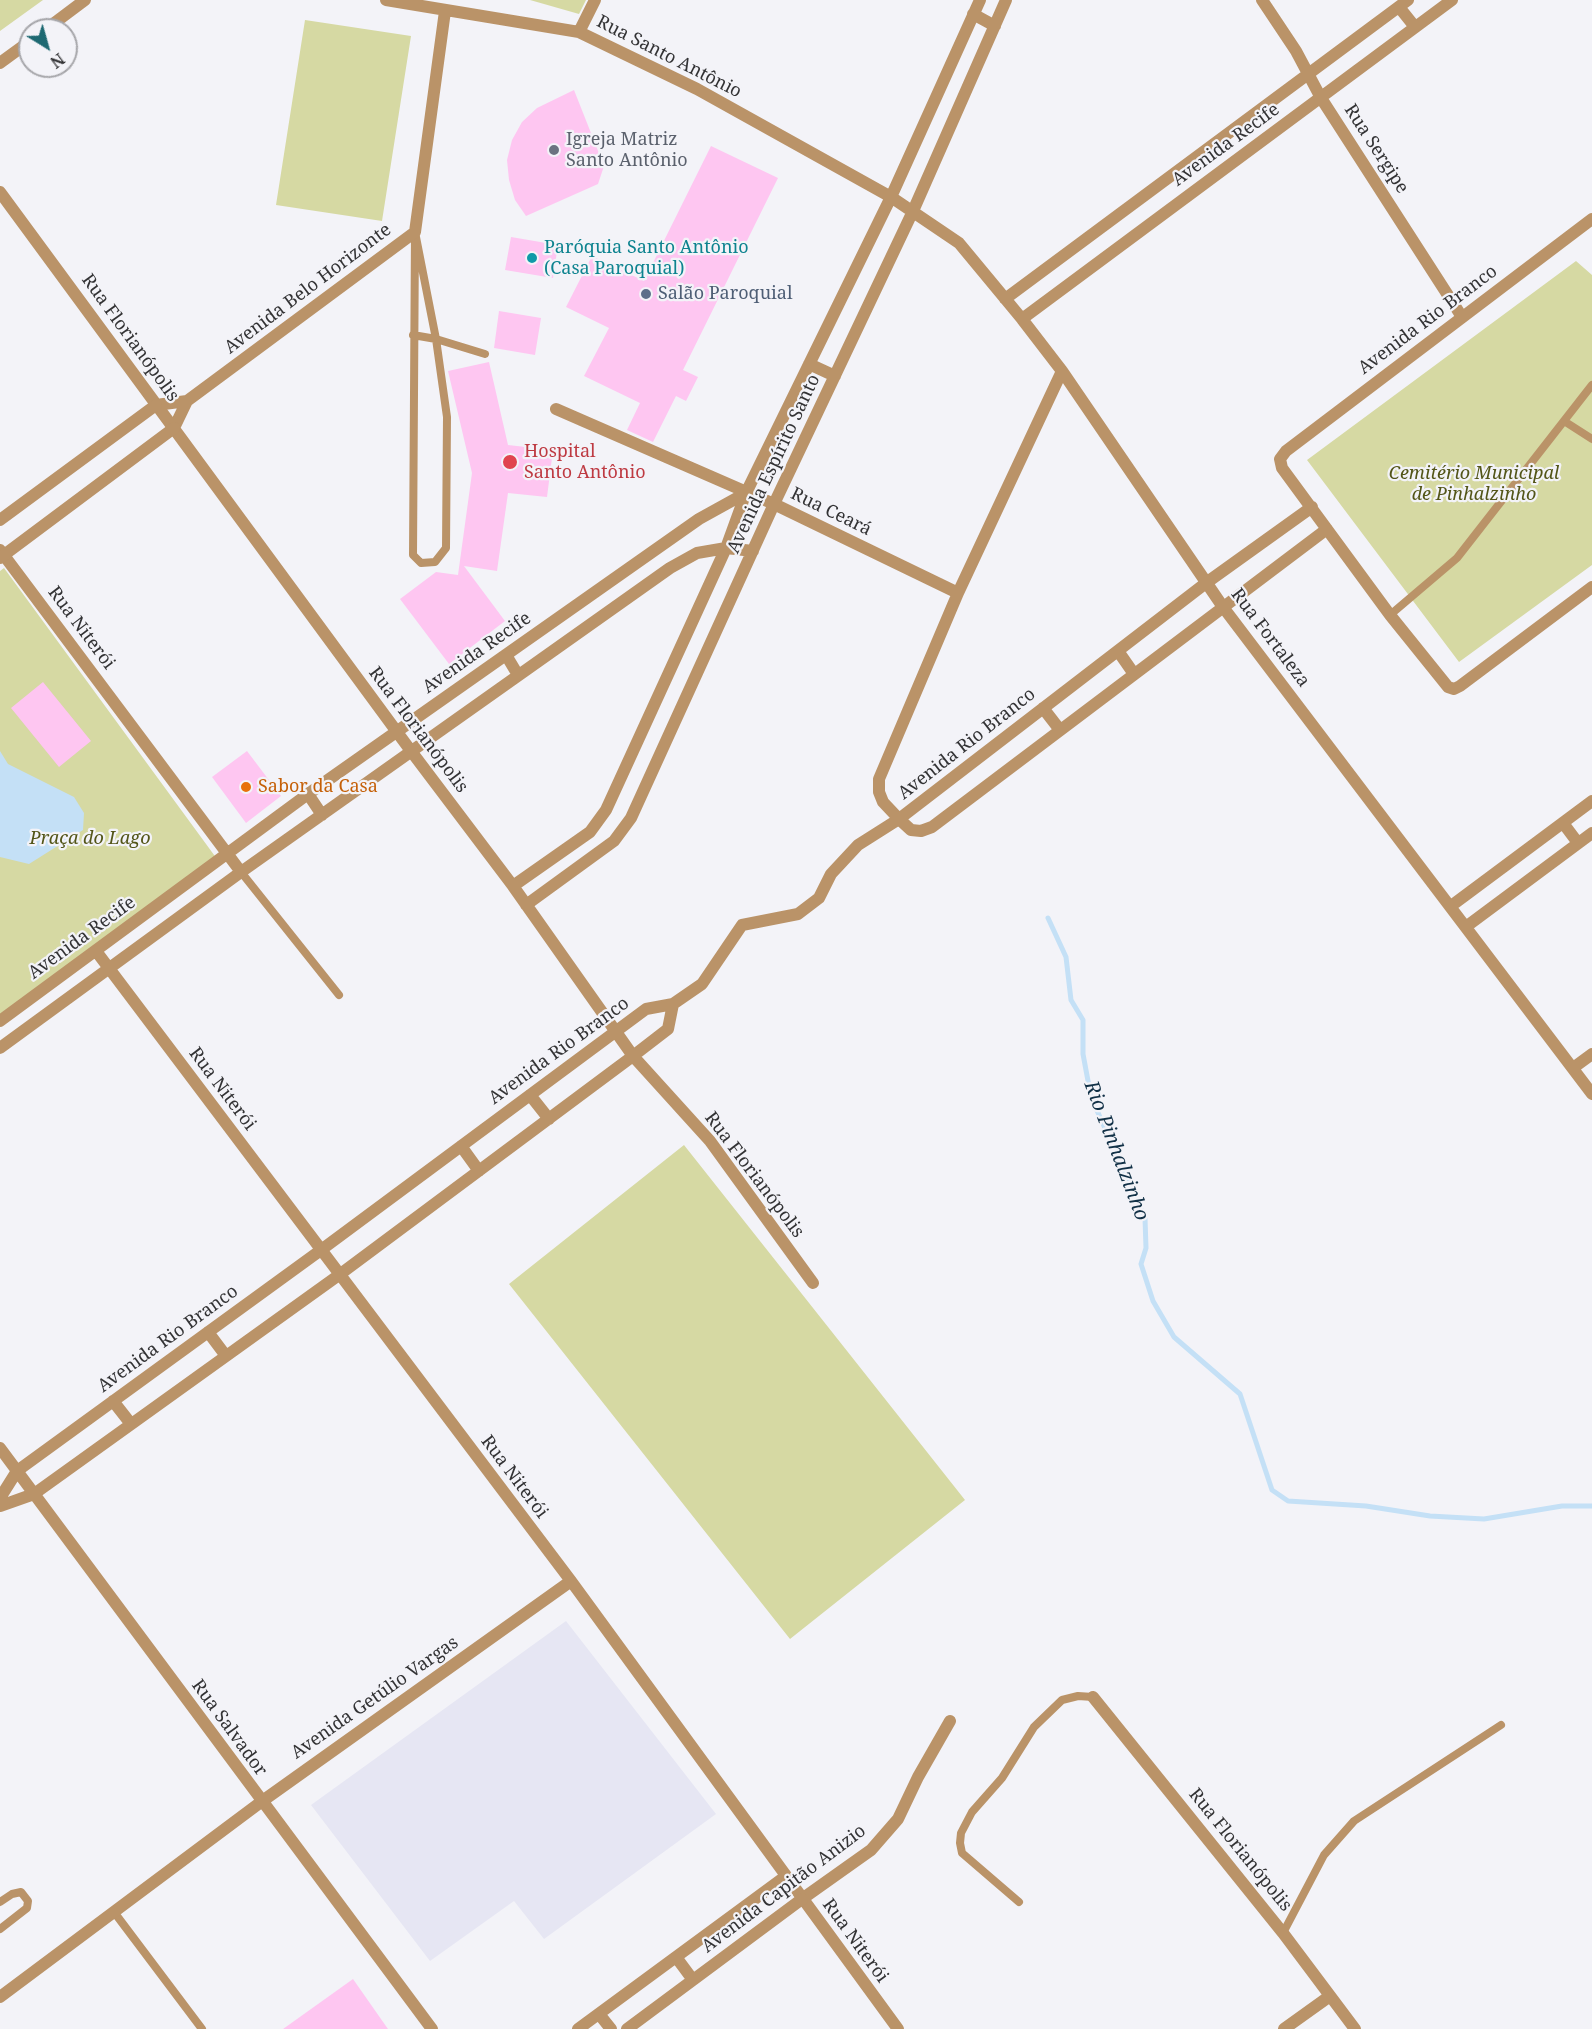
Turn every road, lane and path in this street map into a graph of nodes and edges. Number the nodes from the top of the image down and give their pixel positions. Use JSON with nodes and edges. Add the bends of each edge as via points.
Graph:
{"nodes":[{"id":1,"x":85,"y":0,"type":"edge"},
{"id":2,"x":386,"y":0,"type":"edge"},
{"id":3,"x":595,"y":0,"type":"edge"},
{"id":4,"x":980,"y":0,"type":"edge"},
{"id":5,"x":1006,"y":0,"type":"edge"},
{"id":6,"x":1262,"y":0,"type":"edge"},
{"id":7,"x":1452,"y":0,"type":"edge"},
{"id":8,"x":1404,"y":3,"type":"edge"},
{"id":9,"x":445,"y":11,"type":"junction"},
{"id":10,"x":973,"y":14,"type":"junction"},
{"id":11,"x":61,"y":18,"type":"edge"},
{"id":12,"x":995,"y":26,"type":"junction"},
{"id":13,"x":1415,"y":27,"type":"junction"},
{"id":14,"x":579,"y":32,"type":"junction"},
{"id":15,"x":18,"y":50,"type":"edge"},
{"id":16,"x":0,"y":63,"type":"edge"},
{"id":17,"x":1309,"y":74,"type":"junction"},
{"id":18,"x":1321,"y":98,"type":"junction"},
{"id":19,"x":0,"y":192,"type":"edge"},
{"id":20,"x":891,"y":197,"type":"junction"},
{"id":21,"x":913,"y":211,"type":"junction"},
{"id":22,"x":1592,"y":219,"type":"edge"},
{"id":23,"x":415,"y":232,"type":"junction"},
{"id":24,"x":1005,"y":298,"type":"junction"},
{"id":25,"x":1462,"y":317,"type":"junction"},
{"id":26,"x":1022,"y":319,"type":"junction"},
{"id":27,"x":413,"y":335,"type":"junction"},
{"id":28,"x":436,"y":339,"type":"junction"},
{"id":29,"x":485,"y":354,"type":"dead end"},
{"id":30,"x":809,"y":364,"type":"junction"},
{"id":31,"x":1062,"y":371,"type":"junction"},
{"id":32,"x":835,"y":376,"type":"junction"},
{"id":33,"x":1592,"y":385,"type":"edge"},
{"id":34,"x":187,"y":401,"type":"junction"},
{"id":35,"x":156,"y":405,"type":"junction"},
{"id":36,"x":556,"y":409,"type":"dead end"},
{"id":37,"x":1564,"y":421,"type":"junction"},
{"id":38,"x":174,"y":429,"type":"junction"},
{"id":39,"x":1592,"y":439,"type":"edge"},
{"id":40,"x":746,"y":493,"type":"junction"},
{"id":41,"x":774,"y":504,"type":"junction"},
{"id":42,"x":1312,"y":507,"type":"junction"},
{"id":43,"x":0,"y":520,"type":"edge"},
{"id":44,"x":1327,"y":529,"type":"junction"},
{"id":45,"x":726,"y":548,"type":"junction"},
{"id":46,"x":753,"y":551,"type":"junction"},
{"id":47,"x":1,"y":555,"type":"edge"},
{"id":48,"x":1206,"y":583,"type":"junction"},
{"id":49,"x":1592,"y":587,"type":"edge"},
{"id":50,"x":957,"y":593,"type":"junction"},
{"id":51,"x":1223,"y":606,"type":"junction"},
{"id":52,"x":1390,"y":615,"type":"junction"},
{"id":53,"x":1118,"y":651,"type":"junction"},
{"id":54,"x":506,"y":655,"type":"junction"},
{"id":55,"x":1134,"y":674,"type":"junction"},
{"id":56,"x":519,"y":675,"type":"junction"},
{"id":57,"x":1043,"y":708,"type":"junction"},
{"id":58,"x":1060,"y":730,"type":"junction"},
{"id":59,"x":396,"y":732,"type":"junction"},
{"id":60,"x":411,"y":751,"type":"junction"},
{"id":61,"x":308,"y":794,"type":"junction"},
{"id":62,"x":1592,"y":801,"type":"edge"},
{"id":63,"x":322,"y":815,"type":"junction"},
{"id":64,"x":898,"y":819,"type":"junction"},
{"id":65,"x":1563,"y":823,"type":"junction"},
{"id":66,"x":1592,"y":833,"type":"edge"},
{"id":67,"x":1578,"y":843,"type":"junction"},
{"id":68,"x":228,"y":854,"type":"junction"},
{"id":69,"x":241,"y":872,"type":"junction"},
{"id":70,"x":513,"y":886,"type":"junction"},
{"id":71,"x":526,"y":905,"type":"junction"},
{"id":72,"x":1451,"y":906,"type":"junction"},
{"id":73,"x":1467,"y":926,"type":"junction"},
{"id":74,"x":96,"y":951,"type":"junction"},
{"id":75,"x":110,"y":968,"type":"junction"},
{"id":76,"x":339,"y":995,"type":"dead end"},
{"id":77,"x":673,"y":1004,"type":"junction"},
{"id":78,"x":0,"y":1021,"type":"edge"},
{"id":79,"x":615,"y":1032,"type":"junction"},
{"id":80,"x":0,"y":1048,"type":"edge"},
{"id":81,"x":1592,"y":1054,"type":"edge"},
{"id":82,"x":633,"y":1056,"type":"junction"},
{"id":83,"x":1573,"y":1068,"type":"junction"},
{"id":84,"x":1592,"y":1094,"type":"edge"},
{"id":85,"x":530,"y":1095,"type":"junction"},
{"id":86,"x":549,"y":1119,"type":"junction"},
{"id":87,"x":461,"y":1146,"type":"junction"},
{"id":88,"x":479,"y":1171,"type":"junction"},
{"id":89,"x":321,"y":1250,"type":"junction"},
{"id":90,"x":339,"y":1275,"type":"junction"},
{"id":91,"x":813,"y":1283,"type":"dead end"},
{"id":92,"x":208,"y":1332,"type":"junction"},
{"id":93,"x":226,"y":1356,"type":"junction"},
{"id":94,"x":113,"y":1401,"type":"junction"},
{"id":95,"x":131,"y":1424,"type":"junction"},
{"id":96,"x":0,"y":1448,"type":"edge"},
{"id":97,"x":17,"y":1471,"type":"junction"},
{"id":98,"x":34,"y":1494,"type":"junction"},
{"id":99,"x":0,"y":1498,"type":"edge"},
{"id":100,"x":0,"y":1506,"type":"edge"},
{"id":101,"x":571,"y":1581,"type":"junction"},
{"id":102,"x":1093,"y":1697,"type":"joint"},
{"id":103,"x":950,"y":1721,"type":"dead end"},
{"id":104,"x":1501,"y":1725,"type":"dead end"},
{"id":105,"x":261,"y":1802,"type":"junction"},
{"id":106,"x":786,"y":1876,"type":"junction"},
{"id":107,"x":802,"y":1899,"type":"junction"},
{"id":108,"x":0,"y":1902,"type":"edge"},
{"id":109,"x":1019,"y":1902,"type":"dead end"},
{"id":110,"x":114,"y":1912,"type":"junction"},
{"id":111,"x":0,"y":1929,"type":"edge"},
{"id":112,"x":1283,"y":1933,"type":"junction"},
{"id":113,"x":676,"y":1958,"type":"junction"},
{"id":114,"x":693,"y":1980,"type":"junction"},
{"id":115,"x":1330,"y":1996,"type":"junction"},
{"id":116,"x":0,"y":1997,"type":"edge"},
{"id":117,"x":599,"y":2014,"type":"junction"},
{"id":118,"x":202,"y":2029,"type":"edge"},
{"id":119,"x":432,"y":2029,"type":"edge"},
{"id":120,"x":578,"y":2029,"type":"edge"},
{"id":121,"x":611,"y":2029,"type":"edge"},
{"id":122,"x":627,"y":2029,"type":"edge"},
{"id":123,"x":898,"y":2029,"type":"edge"},
{"id":124,"x":1284,"y":2029,"type":"edge"},
{"id":125,"x":1355,"y":2029,"type":"edge"}],
"edges":[{"from":1,"to":11,"type":"street"},
{"from":2,"to":9,"type":"street","name":"Rua Santo Antônio"},
{"from":3,"to":14,"type":"street"},
{"from":4,"to":10,"type":"street","name":"Avenida Espírito Santo"},
{"from":5,"to":12,"type":"street","name":"Avenida Espírito Santo"},
{"from":6,"to":17,"type":"street","name":"Rua Sergipe"},
{"from":7,"to":13,"type":"street","name":"Avenida Recife"},
{"from":8,"to":13,"type":"street"},
{"from":8,"to":17,"type":"street","name":"Avenida Recife"},
{"from":9,"to":14,"type":"street","name":"Rua Santo Antônio"},
{"from":9,"to":23,"type":"street","name":"Avenida Belo Horizonte"},
{"from":10,"to":12,"type":"street"},
{"from":10,"to":20,"type":"street","name":"Avenida Espírito Santo"},
{"from":12,"to":21,"type":"street","name":"Avenida Espírito Santo"},
{"from":13,"to":18,"type":"street","name":"Avenida Recife"},
{"from":14,"to":20,"type":"street","name":"Rua Santo Antônio","via":[[697,89]]},
{"from":15,"to":16,"type":"street"},
{"from":17,"to":18,"type":"street","name":"Rua Sergipe"},
{"from":17,"to":24,"type":"street","name":"Avenida Recife"},
{"from":18,"to":25,"type":"street","name":"Rua Sergipe"},
{"from":18,"to":26,"type":"street","name":"Avenida Recife"},
{"from":19,"to":35,"type":"street","name":"Rua Florianópolis"},
{"from":20,"to":21,"type":"street","name":"Rua Santo Antônio"},
{"from":20,"to":30,"type":"street","name":"Avenida Espírito Santo"},
{"from":21,"to":24,"type":"street","name":"Rua Fortaleza","via":[[959,243]]},
{"from":21,"to":32,"type":"street","name":"Avenida Espírito Santo"},
{"from":22,"to":25,"type":"street","name":"Avenida Rio Branco"},
{"from":23,"to":27,"type":"lane"},
{"from":23,"to":28,"type":"lane"},
{"from":23,"to":34,"type":"street","name":"Avenida Belo Horizonte"},
{"from":24,"to":26,"type":"street","name":"Rua Fortaleza"},
{"from":25,"to":42,"type":"street","name":"Avenida Rio Branco","via":[[1286,451],[1280,459],[1282,468]]},
{"from":26,"to":31,"type":"street","name":"Rua Fortaleza"},
{"from":27,"to":28,"type":"lane"},
{"from":27,"to":28,"type":"lane","via":[[413,555],[422,563],[435,562],[446,548],[447,417]]},
{"from":28,"to":29,"type":"lane"},
{"from":30,"to":32,"type":"street"},
{"from":30,"to":40,"type":"street","name":"Avenida Espírito Santo"},
{"from":31,"to":48,"type":"street","name":"Rua Fortaleza"},
{"from":31,"to":50,"type":"street"},
{"from":32,"to":41,"type":"street","name":"Avenida Espírito Santo"},
{"from":33,"to":37,"type":"lane"},
{"from":34,"to":35,"type":"street","name":"Avenida Belo Horizonte"},
{"from":34,"to":38,"type":"street","name":"Avenida Belo Horizonte"},
{"from":35,"to":38,"type":"street","name":"Rua Florianópolis"},
{"from":35,"to":43,"type":"street","name":"Avenida Belo Horizonte"},
{"from":36,"to":40,"type":"street","name":"Rua Ceará"},
{"from":37,"to":39,"type":"lane"},
{"from":37,"to":52,"type":"lane","via":[[1457,558]]},
{"from":38,"to":47,"type":"street","name":"Avenida Belo Horizonte"},
{"from":38,"to":59,"type":"street","name":"Rua Florianópolis"},
{"from":40,"to":41,"type":"street","name":"Rua Ceará"},
{"from":40,"to":45,"type":"street","name":"Avenida Espírito Santo"},
{"from":40,"to":54,"type":"street","name":"Avenida Recife","via":[[699,519]]},
{"from":41,"to":46,"type":"street","name":"Avenida Espírito Santo"},
{"from":41,"to":50,"type":"street","name":"Rua Ceará"},
{"from":42,"to":44,"type":"street"},
{"from":42,"to":48,"type":"street","name":"Avenida Rio Branco"},
{"from":44,"to":51,"type":"street","name":"Avenida Rio Branco"},
{"from":44,"to":52,"type":"street"},
{"from":45,"to":46,"type":"street"},
{"from":45,"to":56,"type":"street","via":[[697,554],[670,568]]},
{"from":45,"to":70,"type":"street","name":"Avenida Espírito Santo","via":[[606,810],[590,832]]},
{"from":46,"to":71,"type":"street","name":"Avenida Espírito Santo","via":[[631,818],[614,841]]},
{"from":47,"to":68,"type":"street","name":"Rua Niterói"},
{"from":48,"to":51,"type":"street","name":"Rua Fortaleza"},
{"from":48,"to":53,"type":"street","name":"Avenida Rio Branco"},
{"from":49,"to":52,"type":"street","via":[[1454,689],[1448,687]]},
{"from":50,"to":64,"type":"street","via":[[879,779],[883,802]]},
{"from":51,"to":55,"type":"street","name":"Avenida Rio Branco"},
{"from":51,"to":72,"type":"street","name":"Rua Fortaleza"},
{"from":53,"to":55,"type":"street"},
{"from":53,"to":57,"type":"street","name":"Avenida Rio Branco"},
{"from":54,"to":56,"type":"street"},
{"from":54,"to":59,"type":"street","name":"Avenida Recife"},
{"from":55,"to":58,"type":"street","name":"Avenida Rio Branco"},
{"from":56,"to":60,"type":"street"},
{"from":57,"to":58,"type":"street"},
{"from":57,"to":64,"type":"street","name":"Avenida Rio Branco"},
{"from":58,"to":64,"type":"street","name":"Avenida Rio Branco","via":[[932,827],[911,830]]},
{"from":59,"to":60,"type":"street","name":"Rua Florianópolis"},
{"from":59,"to":61,"type":"street","name":"Avenida Recife"},
{"from":60,"to":63,"type":"street"},
{"from":60,"to":70,"type":"street","name":"Rua Florianópolis"},
{"from":61,"to":63,"type":"street"},
{"from":61,"to":68,"type":"street","name":"Avenida Recife"},
{"from":62,"to":65,"type":"street"},
{"from":63,"to":69,"type":"street"},
{"from":64,"to":77,"type":"street","via":[[858,845],[831,874],[819,898],[798,914],[742,925],[702,984]]},
{"from":65,"to":67,"type":"street"},
{"from":65,"to":72,"type":"street"},
{"from":66,"to":67,"type":"street"},
{"from":67,"to":73,"type":"street"},
{"from":68,"to":69,"type":"street","name":"Rua Niterói"},
{"from":68,"to":74,"type":"street","name":"Avenida Recife"},
{"from":69,"to":75,"type":"street"},
{"from":69,"to":76,"type":"lane"},
{"from":70,"to":71,"type":"street","name":"Rua Florianópolis"},
{"from":71,"to":79,"type":"street","name":"Rua Florianópolis"},
{"from":72,"to":73,"type":"street","name":"Rua Fortaleza"},
{"from":73,"to":83,"type":"street","name":"Rua Fortaleza"},
{"from":74,"to":75,"type":"street","name":"Rua Niterói"},
{"from":74,"to":78,"type":"street","name":"Avenida Recife"},
{"from":75,"to":80,"type":"street"},
{"from":75,"to":89,"type":"street","name":"Rua Niterói"},
{"from":77,"to":79,"type":"street","name":"Avenida Rio Branco","via":[[646,1009]]},
{"from":77,"to":82,"type":"street","via":[[668,1029]]},
{"from":79,"to":82,"type":"street","name":"Rua Florianópolis"},
{"from":79,"to":85,"type":"street","name":"Avenida Rio Branco"},
{"from":81,"to":83,"type":"street"},
{"from":82,"to":86,"type":"street"},
{"from":82,"to":91,"type":"street","name":"Rua Florianópolis","via":[[710,1141]]},
{"from":83,"to":84,"type":"street","name":"Rua Fortaleza"},
{"from":85,"to":86,"type":"street"},
{"from":85,"to":87,"type":"street","name":"Avenida Rio Branco"},
{"from":86,"to":88,"type":"street"},
{"from":87,"to":88,"type":"street"},
{"from":87,"to":89,"type":"street","name":"Avenida Rio Branco"},
{"from":88,"to":90,"type":"street"},
{"from":89,"to":90,"type":"street","name":"Rua Niterói"},
{"from":89,"to":92,"type":"street","name":"Avenida Rio Branco"},
{"from":90,"to":93,"type":"street"},
{"from":90,"to":101,"type":"street","name":"Rua Niterói"},
{"from":92,"to":93,"type":"street"},
{"from":92,"to":94,"type":"street","name":"Avenida Rio Branco"},
{"from":93,"to":95,"type":"street"},
{"from":94,"to":95,"type":"street"},
{"from":94,"to":97,"type":"street","name":"Avenida Rio Branco"},
{"from":95,"to":98,"type":"street"},
{"from":96,"to":97,"type":"street","name":"Rua Salvador"},
{"from":97,"to":98,"type":"street","name":"Rua Salvador"},
{"from":97,"to":99,"type":"street","name":"Avenida Rio Branco"},
{"from":98,"to":100,"type":"street"},
{"from":98,"to":105,"type":"street","name":"Rua Salvador"},
{"from":101,"to":105,"type":"street","name":"Avenida Getúlio Vargas"},
{"from":101,"to":106,"type":"street","name":"Rua Niterói"},
{"from":102,"to":109,"type":"lane","via":[[1062,1701],[1034,1727],[961,1833],[962,1853]]},
{"from":102,"to":112,"type":"street","name":"Rua Florianópolis"},
{"from":103,"to":107,"type":"street","name":"Avenida Capitão Anizio","via":[[898,1819],[871,1850]]},
{"from":104,"to":112,"type":"lane","via":[[1354,1821],[1324,1855]]},
{"from":105,"to":110,"type":"street","name":"Avenida Getúlio Vargas"},
{"from":105,"to":119,"type":"street","name":"Rua Salvador"},
{"from":106,"to":107,"type":"street","name":"Rua Niterói"},
{"from":106,"to":113,"type":"street","name":"Avenida Capitão Anizio"},
{"from":107,"to":114,"type":"street","name":"Avenida Capitão Anizio"},
{"from":107,"to":123,"type":"street","name":"Rua Niterói"},
{"from":108,"to":111,"type":"lane","via":[[21,1892],[28,1901],[27,1908]]},
{"from":110,"to":116,"type":"street","name":"Avenida Getúlio Vargas"},
{"from":110,"to":118,"type":"lane"},
{"from":112,"to":115,"type":"street","name":"Rua Florianópolis"},
{"from":113,"to":114,"type":"street"},
{"from":113,"to":117,"type":"street","name":"Avenida Capitão Anizio"},
{"from":114,"to":122,"type":"street","name":"Avenida Capitão Anizio"},
{"from":115,"to":124,"type":"street"},
{"from":115,"to":125,"type":"street","name":"Rua Florianópolis"},
{"from":117,"to":120,"type":"street","name":"Avenida Capitão Anizio"},
{"from":117,"to":121,"type":"street"}]}
